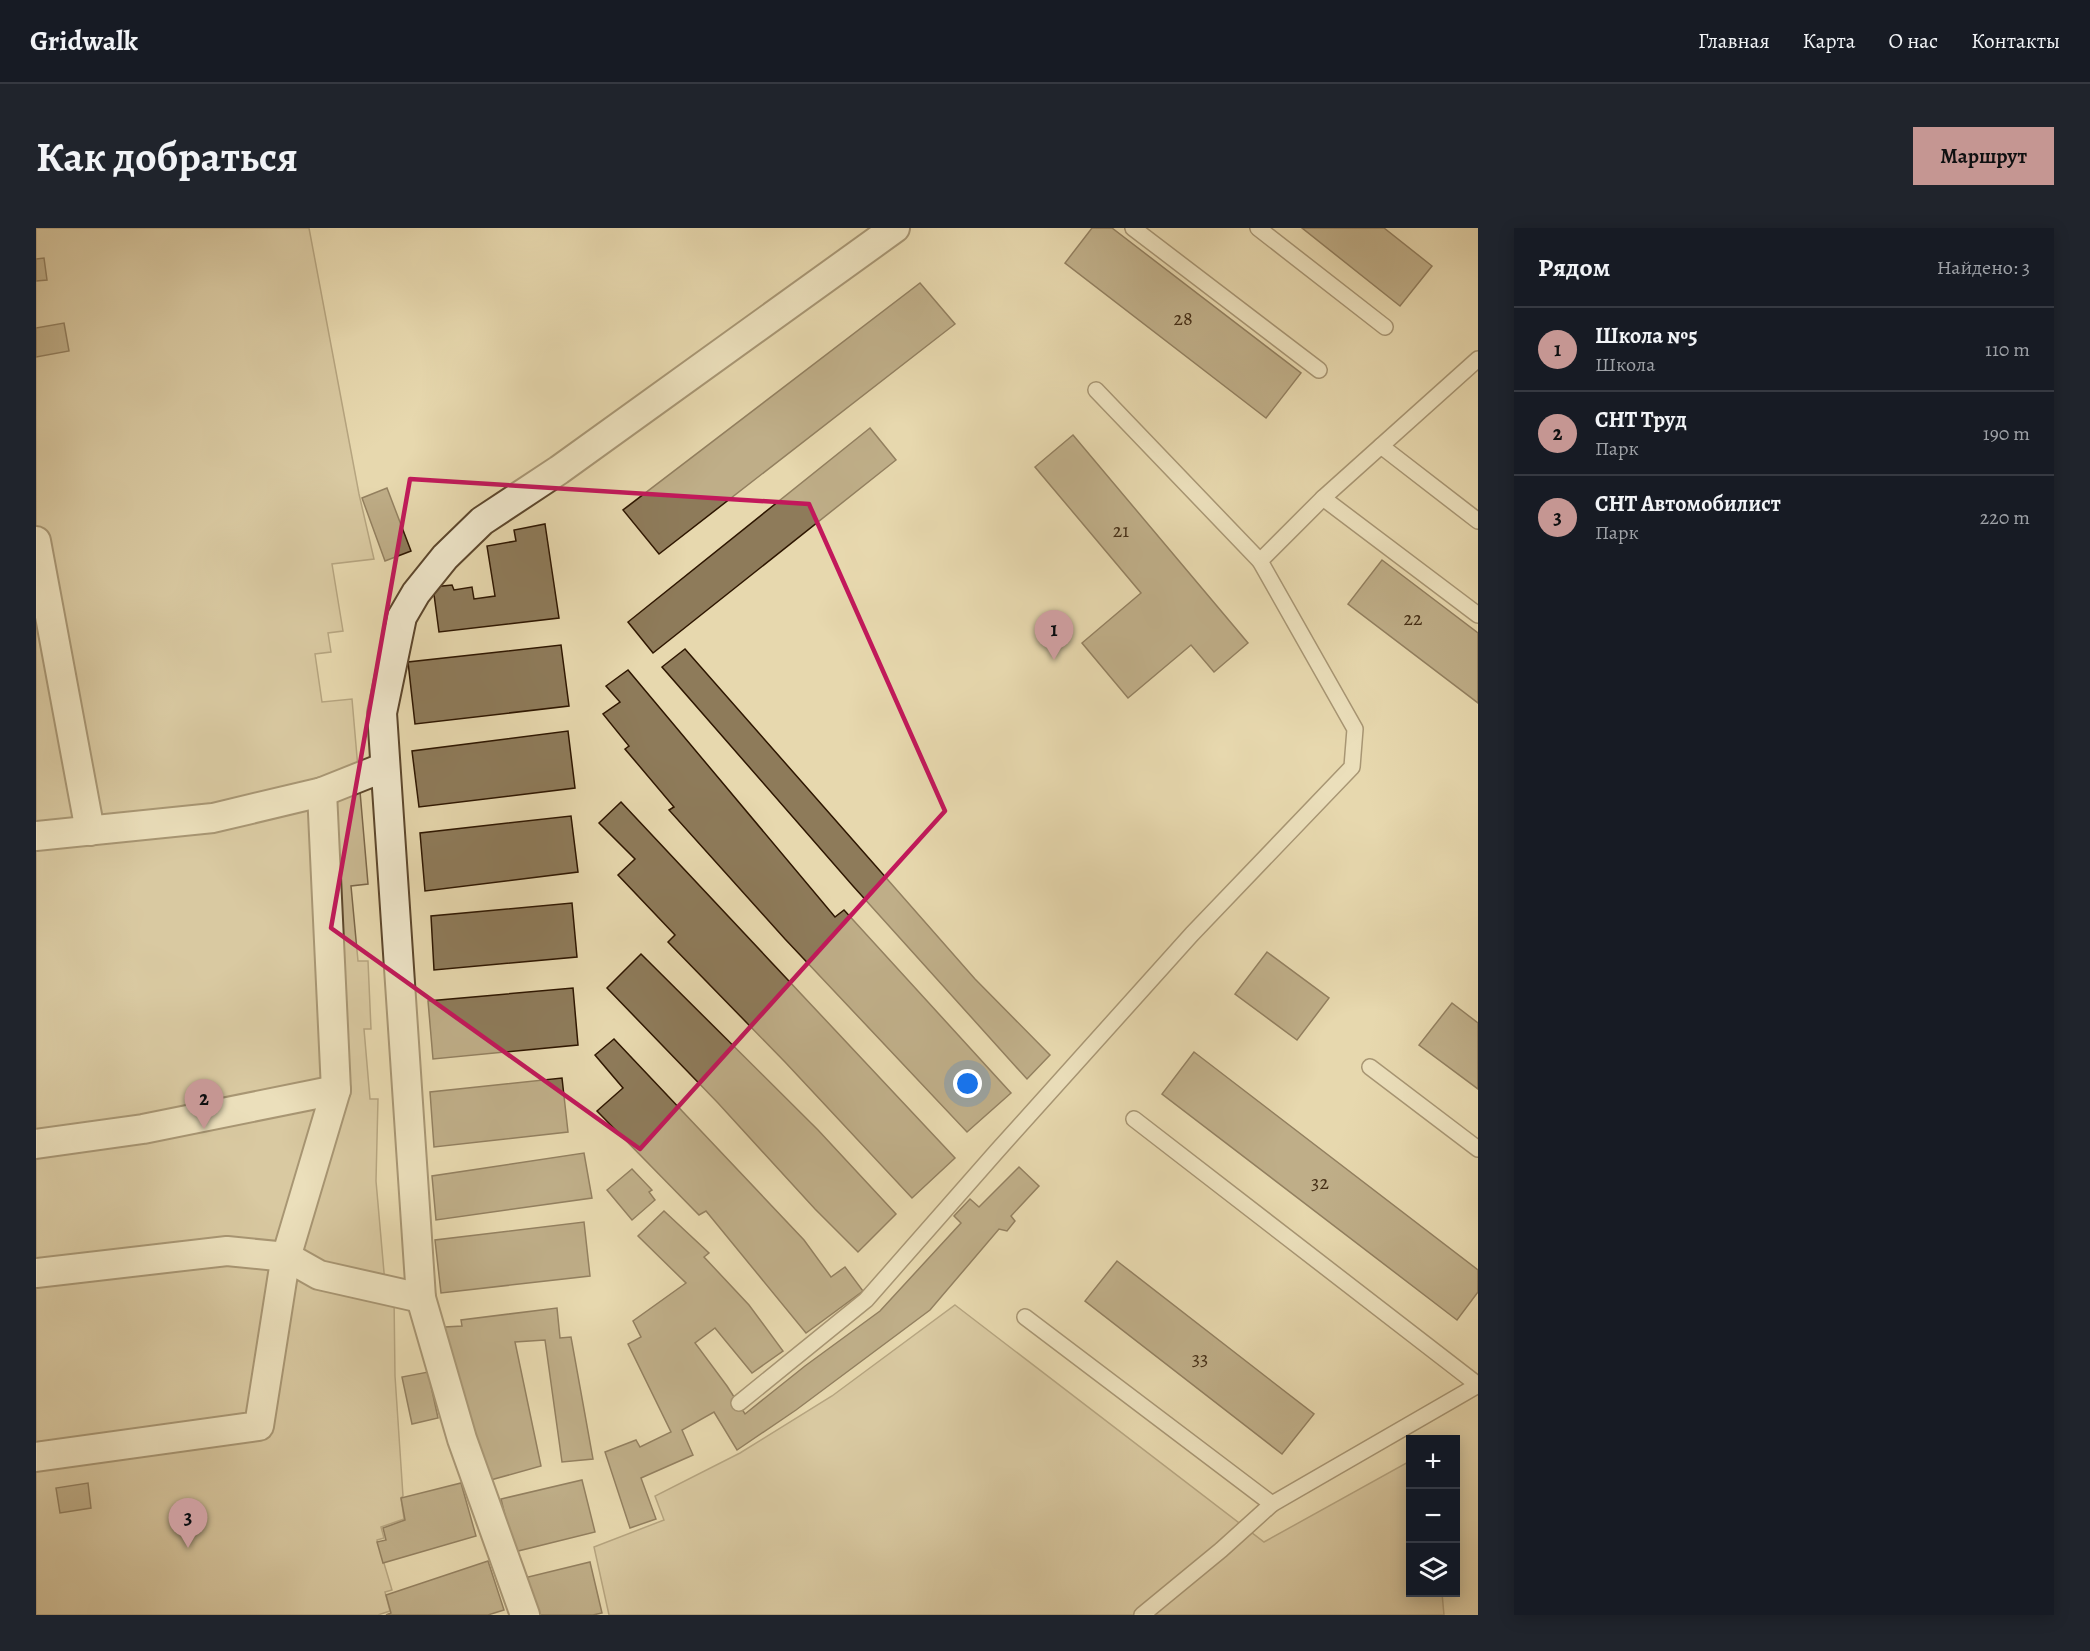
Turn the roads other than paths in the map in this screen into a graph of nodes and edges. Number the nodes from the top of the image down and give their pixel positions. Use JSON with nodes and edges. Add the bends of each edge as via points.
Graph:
{"nodes":[{"id":1,"x":895,"y":228,"type":"edge"},
{"id":2,"x":1133,"y":228,"type":"edge"},
{"id":3,"x":1258,"y":228,"type":"edge"},
{"id":4,"x":1385,"y":327,"type":"dead end"},
{"id":5,"x":1478,"y":359,"type":"edge"},
{"id":6,"x":1319,"y":370,"type":"dead end"},
{"id":7,"x":1096,"y":390,"type":"dead end"},
{"id":8,"x":1381,"y":446,"type":"junction"},
{"id":9,"x":1323,"y":498,"type":"junction"},
{"id":10,"x":1478,"y":520,"type":"edge"},
{"id":11,"x":36,"y":541,"type":"edge"},
{"id":12,"x":1260,"y":561,"type":"junction"},
{"id":13,"x":1478,"y":615,"type":"edge"},
{"id":14,"x":386,"y":767,"type":"junction"},
{"id":15,"x":322,"y":792,"type":"junction"},
{"id":16,"x":90,"y":831,"type":"junction"},
{"id":17,"x":36,"y":836,"type":"edge"},
{"id":18,"x":1370,"y":1067,"type":"dead end"},
{"id":19,"x":336,"y":1090,"type":"junction"},
{"id":20,"x":1134,"y":1119,"type":"dead end"},
{"id":21,"x":36,"y":1144,"type":"edge"},
{"id":22,"x":1478,"y":1149,"type":"edge"},
{"id":23,"x":286,"y":1257,"type":"junction"},
{"id":24,"x":36,"y":1273,"type":"edge"},
{"id":25,"x":421,"y":1298,"type":"junction"},
{"id":26,"x":1025,"y":1317,"type":"dead end"},
{"id":27,"x":1478,"y":1385,"type":"edge"},
{"id":28,"x":739,"y":1403,"type":"dead end"},
{"id":29,"x":36,"y":1457,"type":"edge"},
{"id":30,"x":1272,"y":1504,"type":"junction"},
{"id":31,"x":525,"y":1615,"type":"edge"},
{"id":32,"x":1142,"y":1615,"type":"edge"}],
"edges":[{"from":1,"to":14,"type":"street","via":[[482,521],[446,557],[402,617],[382,713]]},
{"from":2,"to":6,"type":"lane"},
{"from":3,"to":4,"type":"lane"},
{"from":5,"to":8,"type":"lane"},
{"from":7,"to":12,"type":"lane"},
{"from":8,"to":9,"type":"lane"},
{"from":8,"to":10,"type":"lane"},
{"from":9,"to":12,"type":"lane"},
{"from":9,"to":13,"type":"lane"},
{"from":11,"to":16,"type":"street"},
{"from":12,"to":28,"type":"lane","via":[[1355,729],[1352,767],[1184,943],[866,1300]]},
{"from":14,"to":15,"type":"street"},
{"from":14,"to":25,"type":"street"},
{"from":15,"to":16,"type":"street","via":[[213,818]]},
{"from":15,"to":19,"type":"street"},
{"from":16,"to":17,"type":"street"},
{"from":18,"to":22,"type":"lane"},
{"from":19,"to":21,"type":"street","via":[[143,1128]]},
{"from":19,"to":23,"type":"street"},
{"from":20,"to":27,"type":"lane"},
{"from":23,"to":24,"type":"street","via":[[227,1251]]},
{"from":23,"to":25,"type":"street","via":[[319,1275]]},
{"from":23,"to":29,"type":"street","via":[[259,1426]]},
{"from":25,"to":31,"type":"street","via":[[462,1439]]},
{"from":26,"to":30,"type":"lane"},
{"from":27,"to":30,"type":"lane"},
{"from":30,"to":32,"type":"lane"}]}
